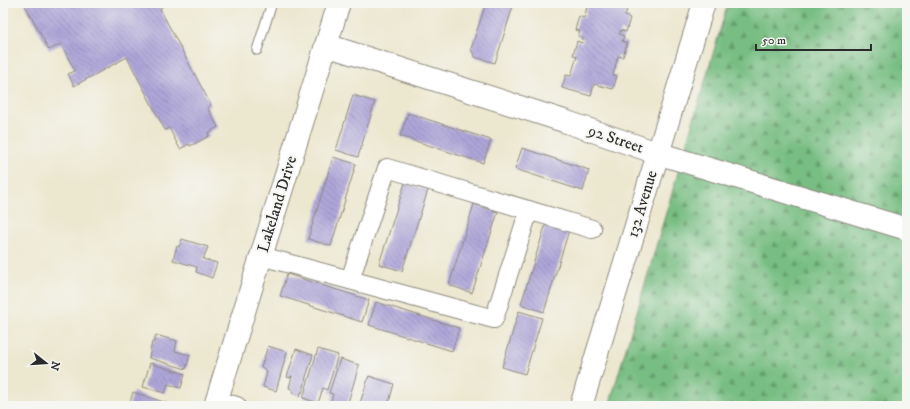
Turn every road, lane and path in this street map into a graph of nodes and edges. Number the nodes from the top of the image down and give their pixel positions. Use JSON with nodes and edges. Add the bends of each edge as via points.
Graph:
{"nodes":[{"id":1,"x":272,"y":3,"type":"edge"},
{"id":2,"x":339,"y":3,"type":"edge"},
{"id":3,"x":704,"y":3,"type":"edge"},
{"id":4,"x":326,"y":45,"type":"junction"},
{"id":5,"x":257,"y":50,"type":"dead end"},
{"id":6,"x":657,"y":153,"type":"junction"},
{"id":7,"x":529,"y":210,"type":"junction"},
{"id":8,"x":592,"y":229,"type":"dead end"},
{"id":9,"x":907,"y":229,"type":"edge"},
{"id":10,"x":261,"y":256,"type":"junction"},
{"id":11,"x":350,"y":280,"type":"junction"},
{"id":12,"x":223,"y":404,"type":"edge"},
{"id":13,"x":580,"y":406,"type":"edge"}],
"edges":[{"from":1,"to":5,"type":"lane"},
{"from":2,"to":4,"type":"street","name":"Lakeland Drive"},
{"from":3,"to":6,"type":"street","name":"132 Avenue"},
{"from":4,"to":6,"type":"street","name":"92 Street"},
{"from":4,"to":10,"type":"street","name":"Lakeland Drive"},
{"from":6,"to":9,"type":"street","name":"92 Street"},
{"from":6,"to":13,"type":"street","name":"132 Avenue"},
{"from":7,"to":8,"type":"street"},
{"from":7,"to":11,"type":"street","via":[[494,319]]},
{"from":7,"to":11,"type":"street","via":[[387,168]]},
{"from":10,"to":11,"type":"street"},
{"from":10,"to":12,"type":"street","name":"Lakeland Drive"}]}
